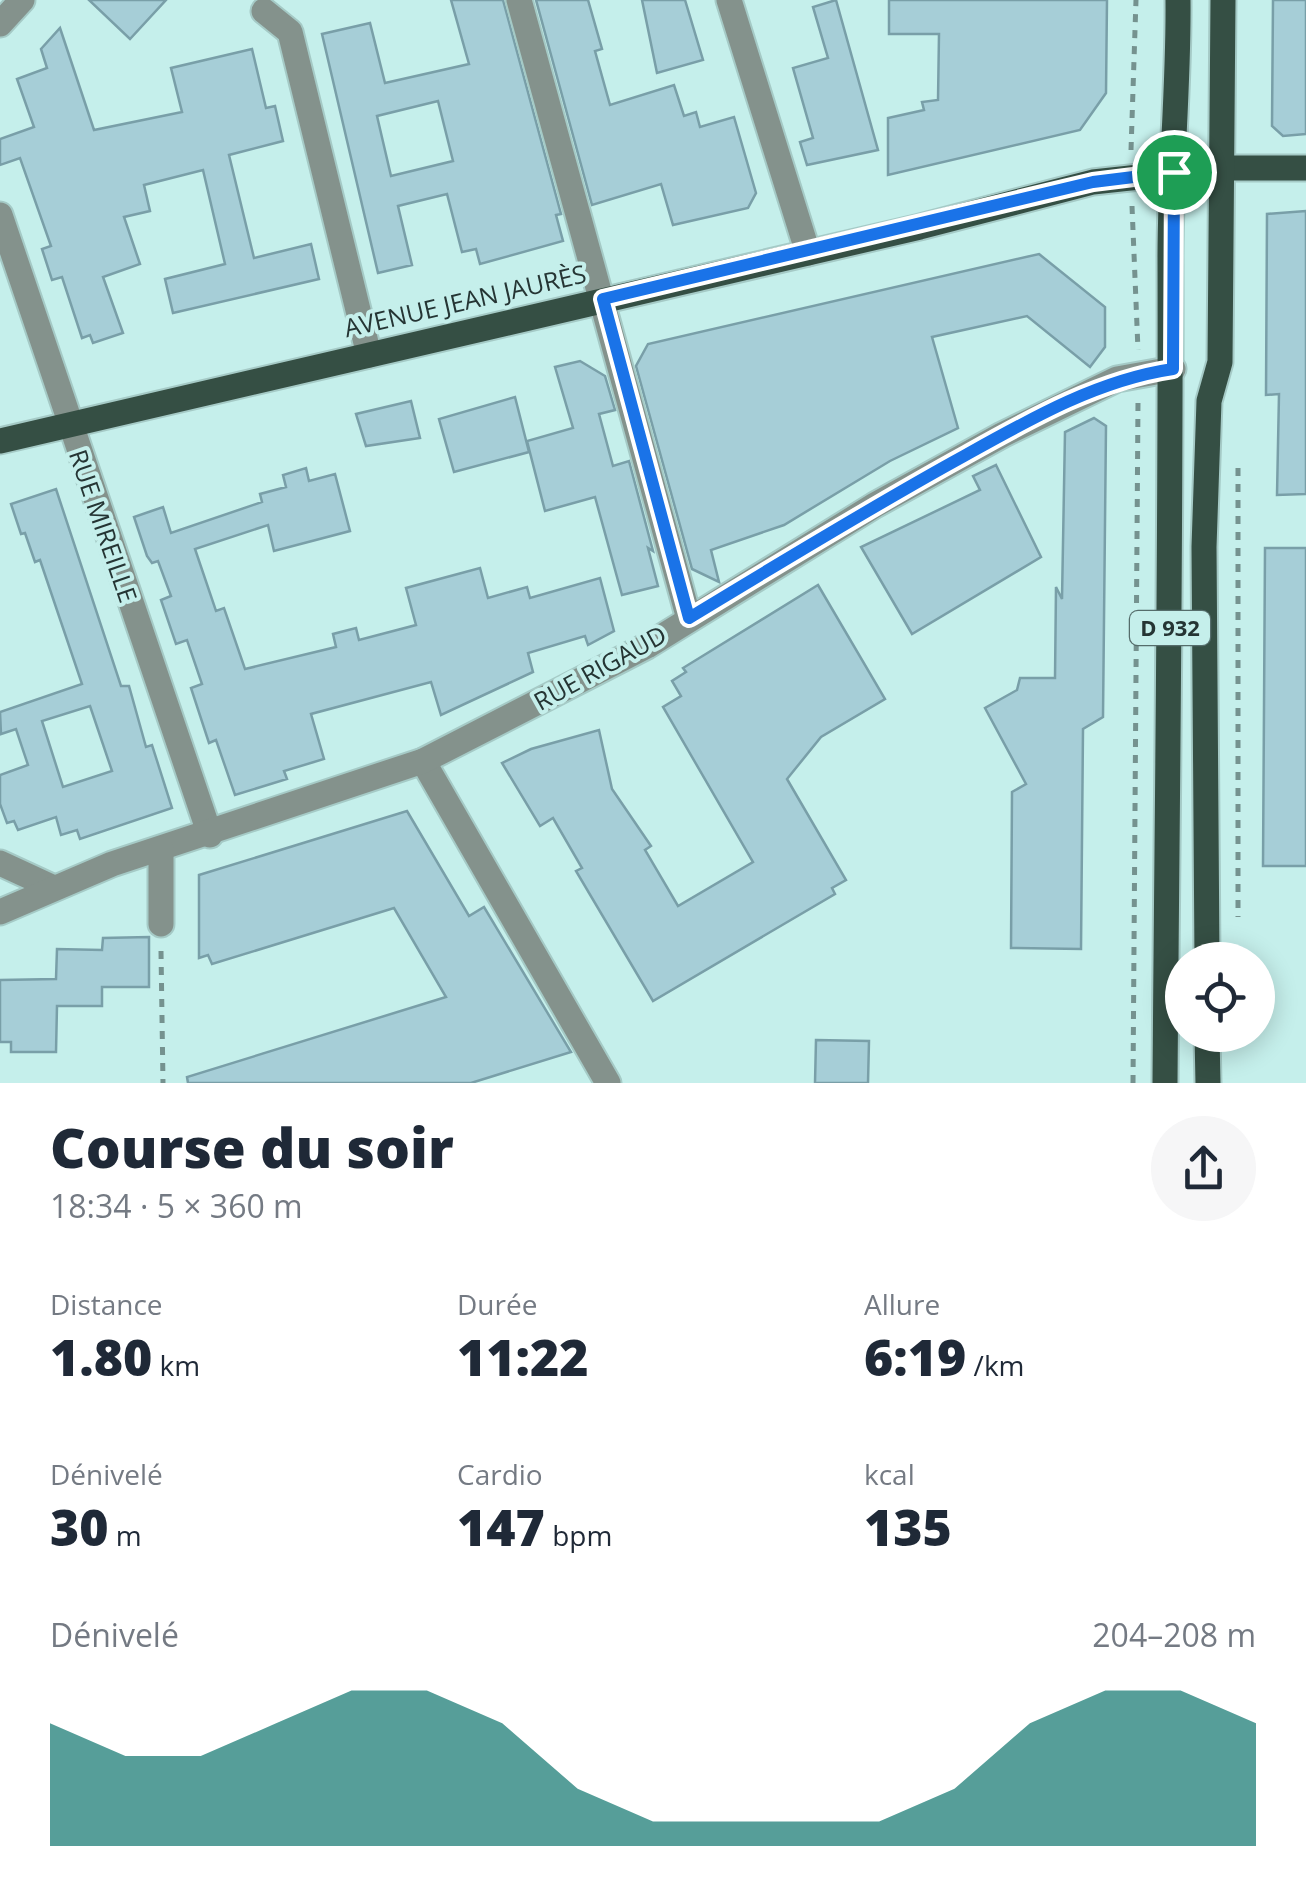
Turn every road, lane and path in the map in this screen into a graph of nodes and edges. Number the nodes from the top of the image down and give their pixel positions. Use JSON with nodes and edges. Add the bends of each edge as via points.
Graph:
{"nodes":[{"id":1,"x":22,"y":0,"type":"edge"},
{"id":2,"x":520,"y":0,"type":"edge"},
{"id":3,"x":729,"y":0,"type":"edge"},
{"id":4,"x":1136,"y":0,"type":"edge"},
{"id":5,"x":1178,"y":0,"type":"edge"},
{"id":6,"x":1223,"y":0,"type":"edge"},
{"id":7,"x":264,"y":11,"type":"dead end"},
{"id":8,"x":0,"y":24,"type":"edge"},
{"id":9,"x":1132,"y":142,"type":"dead end"},
{"id":10,"x":1224,"y":168,"type":"junction"},
{"id":11,"x":1306,"y":168,"type":"edge"},
{"id":12,"x":1174,"y":172,"type":"junction"},
{"id":13,"x":1132,"y":214,"type":"dead end"},
{"id":14,"x":0,"y":215,"type":"edge"},
{"id":15,"x":808,"y":253,"type":"junction"},
{"id":16,"x":603,"y":299,"type":"junction"},
{"id":17,"x":369,"y":354,"type":"junction"},
{"id":18,"x":1173,"y":369,"type":"junction"},
{"id":19,"x":1138,"y":374,"type":"junction"},
{"id":20,"x":68,"y":424,"type":"junction"},
{"id":21,"x":0,"y":441,"type":"edge"},
{"id":22,"x":1238,"y":452,"type":"dead end"},
{"id":23,"x":689,"y":618,"type":"junction"},
{"id":24,"x":423,"y":761,"type":"junction"},
{"id":25,"x":210,"y":835,"type":"junction"},
{"id":26,"x":161,"y":849,"type":"junction"},
{"id":27,"x":0,"y":863,"type":"edge"},
{"id":28,"x":54,"y":888,"type":"junction"},
{"id":29,"x":0,"y":912,"type":"edge"},
{"id":30,"x":1238,"y":921,"type":"dead end"},
{"id":31,"x":161,"y":924,"type":"joint"},
{"id":32,"x":1207,"y":942,"type":"edge"},
{"id":33,"x":1208,"y":1052,"type":"edge"},
{"id":34,"x":163,"y":1083,"type":"edge"},
{"id":35,"x":608,"y":1083,"type":"edge"},
{"id":36,"x":1134,"y":1083,"type":"edge"},
{"id":37,"x":1165,"y":1083,"type":"edge"},
{"id":38,"x":1208,"y":1083,"type":"edge"}],
"edges":[{"from":1,"to":8,"type":"street"},
{"from":2,"to":16,"type":"street"},
{"from":3,"to":15,"type":"street"},
{"from":4,"to":9,"type":"path"},
{"from":5,"to":12,"type":"main road","number":"D 932"},
{"from":6,"to":10,"type":"main road","number":"D 932"},
{"from":7,"to":17,"type":"street","via":[[290,32]]},
{"from":10,"to":11,"type":"main road"},
{"from":10,"to":12,"type":"main road","name":"AVENUE JEAN JAURÈS"},
{"from":10,"to":32,"type":"main road","number":"D 932","via":[[1220,362],[1209,401],[1204,547]]},
{"from":12,"to":15,"type":"main road","name":"AVENUE JEAN JAURÈS","via":[[1093,182]]},
{"from":12,"to":18,"type":"main road","number":"D 932"},
{"from":13,"to":19,"type":"path"},
{"from":14,"to":20,"type":"street","name":"RUE MIREILLE"},
{"from":15,"to":16,"type":"main road","name":"AVENUE JEAN JAURÈS"},
{"from":16,"to":17,"type":"main road","name":"AVENUE JEAN JAURÈS"},
{"from":16,"to":23,"type":"street"},
{"from":17,"to":20,"type":"main road","name":"AVENUE JEAN JAURÈS"},
{"from":18,"to":19,"type":"street","name":"RUE RIGAUD"},
{"from":18,"to":37,"type":"main road","number":"D 932"},
{"from":19,"to":23,"type":"street","name":"RUE RIGAUD","via":[[1002,435]]},
{"from":19,"to":36,"type":"path"},
{"from":20,"to":21,"type":"main road","name":"AVENUE JEAN JAURÈS"},
{"from":20,"to":25,"type":"street","name":"RUE MIREILLE"},
{"from":22,"to":30,"type":"path"},
{"from":23,"to":24,"type":"street","name":"RUE RIGAUD","via":[[648,646]]},
{"from":24,"to":25,"type":"street","name":"RUE RIGAUD"},
{"from":24,"to":35,"type":"street"},
{"from":25,"to":26,"type":"street","name":"RUE RIGAUD"},
{"from":26,"to":28,"type":"street","name":"RUE RIGAUD"},
{"from":26,"to":31,"type":"street"},
{"from":27,"to":28,"type":"street"},
{"from":28,"to":29,"type":"street","name":"RUE RIGAUD"},
{"from":31,"to":34,"type":"path"},
{"from":33,"to":38,"type":"main road"}]}
